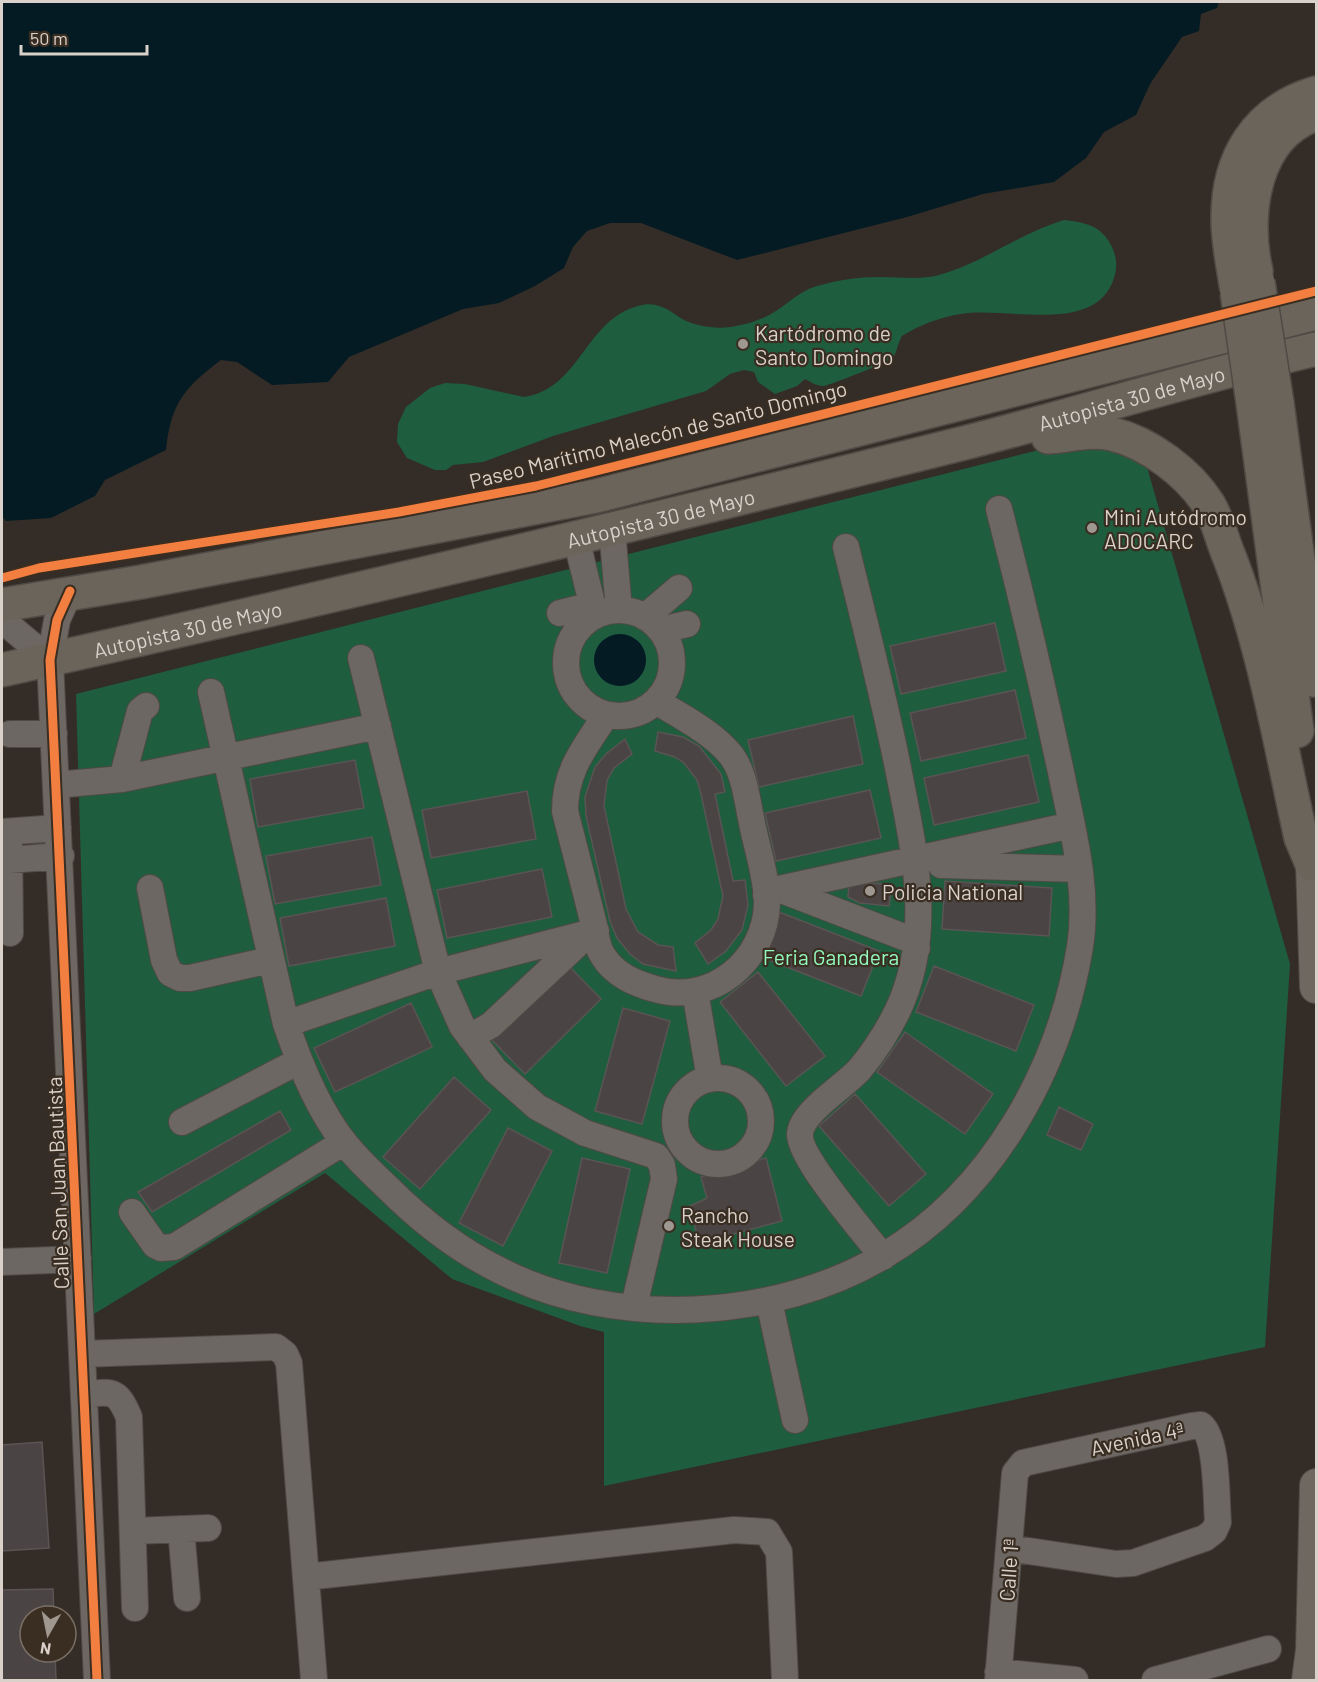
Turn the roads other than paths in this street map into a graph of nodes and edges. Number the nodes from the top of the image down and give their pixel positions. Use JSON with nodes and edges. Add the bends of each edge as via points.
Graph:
{"nodes":[{"id":1,"x":1317,"y":93,"type":"edge"},
{"id":2,"x":1317,"y":114,"type":"edge"},
{"id":3,"x":1247,"y":283,"type":"junction"},
{"id":4,"x":1317,"y":313,"type":"edge"},
{"id":5,"x":1317,"y":349,"type":"edge"},
{"id":6,"x":1265,"y":403,"type":"junction"},
{"id":7,"x":972,"y":441,"type":"junction"},
{"id":8,"x":999,"y":509,"type":"dead end"},
{"id":9,"x":612,"y":530,"type":"junction"},
{"id":10,"x":576,"y":538,"type":"junction"},
{"id":11,"x":846,"y":547,"type":"dead end"},
{"id":12,"x":679,"y":588,"type":"dead end"},
{"id":13,"x":70,"y":591,"type":"junction"},
{"id":14,"x":2,"y":605,"type":"edge"},
{"id":15,"x":602,"y":610,"type":"junction"},
{"id":16,"x":560,"y":613,"type":"dead end"},
{"id":17,"x":2,"y":620,"type":"edge"},
{"id":18,"x":653,"y":623,"type":"junction"},
{"id":19,"x":687,"y":624,"type":"dead end"},
{"id":20,"x":361,"y":658,"type":"dead end"},
{"id":21,"x":2,"y":670,"type":"edge"},
{"id":22,"x":51,"y":672,"type":"junction"},
{"id":23,"x":211,"y":692,"type":"dead end"},
{"id":24,"x":656,"y":701,"type":"junction"},
{"id":25,"x":1317,"y":703,"type":"edge"},
{"id":26,"x":146,"y":706,"type":"dead end"},
{"id":27,"x":603,"y":714,"type":"junction"},
{"id":28,"x":378,"y":726,"type":"junction"},
{"id":29,"x":10,"y":734,"type":"dead end"},
{"id":30,"x":54,"y":734,"type":"junction"},
{"id":31,"x":226,"y":758,"type":"junction"},
{"id":32,"x":122,"y":779,"type":"junction"},
{"id":33,"x":56,"y":785,"type":"junction"},
{"id":34,"x":1072,"y":825,"type":"junction"},
{"id":35,"x":58,"y":828,"type":"junction"},
{"id":36,"x":5,"y":832,"type":"edge"},
{"id":37,"x":60,"y":856,"type":"junction"},
{"id":38,"x":9,"y":860,"type":"junction"},
{"id":39,"x":916,"y":863,"type":"junction"},
{"id":40,"x":1312,"y":864,"type":"junction"},
{"id":41,"x":1079,"y":869,"type":"junction"},
{"id":42,"x":150,"y":888,"type":"dead end"},
{"id":43,"x":772,"y":892,"type":"junction"},
{"id":44,"x":594,"y":931,"type":"junction"},
{"id":45,"x":10,"y":933,"type":"dead end"},
{"id":46,"x":917,"y":948,"type":"junction"},
{"id":47,"x":270,"y":960,"type":"junction"},
{"id":48,"x":438,"y":972,"type":"junction"},
{"id":49,"x":1317,"y":987,"type":"edge"},
{"id":50,"x":695,"y":991,"type":"junction"},
{"id":51,"x":286,"y":1024,"type":"junction"},
{"id":52,"x":470,"y":1037,"type":"junction"},
{"id":53,"x":299,"y":1062,"type":"junction"},
{"id":54,"x":710,"y":1079,"type":"dead end"},
{"id":55,"x":182,"y":1122,"type":"dead end"},
{"id":56,"x":344,"y":1142,"type":"junction"},
{"id":57,"x":132,"y":1212,"type":"dead end"},
{"id":58,"x":883,"y":1257,"type":"junction"},
{"id":59,"x":78,"y":1259,"type":"junction"},
{"id":60,"x":2,"y":1262,"type":"edge"},
{"id":61,"x":769,"y":1301,"type":"junction"},
{"id":62,"x":634,"y":1306,"type":"junction"},
{"id":63,"x":82,"y":1353,"type":"junction"},
{"id":64,"x":84,"y":1394,"type":"junction"},
{"id":65,"x":795,"y":1420,"type":"dead end"},
{"id":66,"x":1023,"y":1463,"type":"joint"},
{"id":67,"x":1317,"y":1476,"type":"edge"},
{"id":68,"x":1316,"y":1486,"type":"edge"},
{"id":69,"x":208,"y":1528,"type":"dead end"},
{"id":70,"x":182,"y":1529,"type":"junction"},
{"id":71,"x":133,"y":1531,"type":"junction"},
{"id":72,"x":1009,"y":1548,"type":"junction"},
{"id":73,"x":306,"y":1577,"type":"junction"},
{"id":74,"x":187,"y":1598,"type":"dead end"},
{"id":75,"x":135,"y":1608,"type":"dead end"},
{"id":76,"x":1268,"y":1648,"type":"dead end"},
{"id":77,"x":998,"y":1676,"type":"edge"},
{"id":78,"x":97,"y":1680,"type":"edge"},
{"id":79,"x":314,"y":1680,"type":"edge"},
{"id":80,"x":785,"y":1680,"type":"edge"},
{"id":81,"x":1075,"y":1680,"type":"edge"},
{"id":82,"x":1155,"y":1680,"type":"edge"},
{"id":83,"x":1308,"y":1680,"type":"edge"}],
"edges":[{"from":1,"to":3,"type":"highway","via":[[1278,109],[1260,125],[1234,171],[1228,195],[1228,224]]},
{"from":2,"to":3,"type":"highway","via":[[1288,129],[1265,160],[1255,184],[1251,209],[1253,258]]},
{"from":3,"to":6,"type":"highway","bridge":true},
{"from":4,"to":13,"type":"highway","name":"Autopista 30 de Mayo","via":[[596,496],[141,582]]},
{"from":5,"to":7,"type":"highway","name":"Autopista 30 de Mayo"},
{"from":6,"to":25,"type":"highway"},
{"from":6,"to":40,"type":"highway"},
{"from":7,"to":9,"type":"highway","name":"Autopista 30 de Mayo"},
{"from":7,"to":40,"type":"highway","via":[[1113,434],[1166,460],[1191,482],[1210,506],[1250,609],[1301,838]]},
{"from":8,"to":34,"type":"street","via":[[1040,669]]},
{"from":9,"to":10,"type":"highway","name":"Autopista 30 de Mayo"},
{"from":9,"to":15,"type":"street"},
{"from":10,"to":15,"type":"street"},
{"from":10,"to":22,"type":"highway","name":"Autopista 30 de Mayo","via":[[327,598]]},
{"from":11,"to":39,"type":"street","via":[[880,680]]},
{"from":12,"to":18,"type":"street"},
{"from":13,"to":14,"type":"highway","name":"Autopista 30 de Mayo"},
{"from":13,"to":22,"type":"street","name":"Calle San Juan Bautista","via":[[57,620]]},
{"from":15,"to":16,"type":"street"},
{"from":15,"to":18,"type":"street"},
{"from":15,"to":27,"type":"street","via":[[572,638],[566,671],[575,693]]},
{"from":17,"to":22,"type":"street"},
{"from":18,"to":19,"type":"street"},
{"from":18,"to":24,"type":"street","via":[[670,647],[672,666],[668,686]]},
{"from":20,"to":28,"type":"street"},
{"from":21,"to":22,"type":"highway","name":"Autopista 30 de Mayo"},
{"from":22,"to":30,"type":"street","name":"Calle San Juan Bautista"},
{"from":23,"to":31,"type":"street"},
{"from":24,"to":27,"type":"street","via":[[632,715]]},
{"from":24,"to":43,"type":"street","via":[[722,746],[737,766]]},
{"from":26,"to":32,"type":"street","via":[[140,711]]},
{"from":27,"to":44,"type":"street","via":[[574,763],[565,800]]},
{"from":28,"to":31,"type":"street"},
{"from":28,"to":48,"type":"street"},
{"from":29,"to":30,"type":"street"},
{"from":30,"to":33,"type":"street","name":"Calle San Juan Bautista"},
{"from":31,"to":32,"type":"street"},
{"from":31,"to":47,"type":"street"},
{"from":32,"to":33,"type":"street"},
{"from":33,"to":35,"type":"street","name":"Calle San Juan Bautista"},
{"from":34,"to":39,"type":"street"},
{"from":34,"to":41,"type":"street"},
{"from":35,"to":36,"type":"street"},
{"from":35,"to":37,"type":"street","name":"Calle San Juan Bautista"},
{"from":36,"to":38,"type":"street"},
{"from":37,"to":38,"type":"street"},
{"from":37,"to":59,"type":"street","name":"Calle San Juan Bautista"},
{"from":38,"to":45,"type":"street"},
{"from":39,"to":41,"type":"street"},
{"from":39,"to":43,"type":"street"},
{"from":39,"to":46,"type":"street","via":[[920,904]]},
{"from":40,"to":49,"type":"main road"},
{"from":41,"to":58,"type":"street","via":[[1083,904],[1074,976],[1063,1019],[1029,1098],[992,1159],[962,1194]]},
{"from":42,"to":47,"type":"street","via":[[170,973],[190,978]]},
{"from":43,"to":46,"type":"street","via":[[909,939]]},
{"from":43,"to":50,"type":"street","via":[[762,934],[748,960],[727,979]]},
{"from":44,"to":48,"type":"street"},
{"from":44,"to":50,"type":"street","via":[[603,957],[627,979],[660,991]]},
{"from":44,"to":52,"type":"street","via":[[491,1025]]},
{"from":46,"to":58,"type":"street","via":[[897,1011],[880,1040],[859,1070],[803,1121],[800,1134],[806,1157]]},
{"from":47,"to":51,"type":"street"},
{"from":48,"to":51,"type":"street"},
{"from":48,"to":52,"type":"street"},
{"from":50,"to":54,"type":"street"},
{"from":51,"to":53,"type":"street"},
{"from":52,"to":62,"type":"street","via":[[495,1070],[537,1107],[585,1133],[645,1150],[663,1166],[664,1179]]},
{"from":53,"to":55,"type":"street"},
{"from":53,"to":56,"type":"street"},
{"from":56,"to":57,"type":"street","via":[[174,1247],[155,1245]]},
{"from":56,"to":62,"type":"street","via":[[356,1159],[409,1208],[472,1256],[535,1286]]},
{"from":58,"to":61,"type":"street","via":[[857,1271]]},
{"from":59,"to":60,"type":"street"},
{"from":59,"to":63,"type":"street","name":"Calle San Juan Bautista"},
{"from":61,"to":62,"type":"street","via":[[690,1310]]},
{"from":61,"to":65,"type":"street"},
{"from":63,"to":64,"type":"street","name":"Calle San Juan Bautista"},
{"from":63,"to":73,"type":"street","via":[[276,1347],[285,1354],[290,1363]]},
{"from":64,"to":71,"type":"street","via":[[112,1392],[119,1396],[129,1417]]},
{"from":64,"to":78,"type":"street","name":"Calle San Juan Bautista"},
{"from":66,"to":72,"type":"street","name":"Calle 1ª","via":[[1015,1473]]},
{"from":66,"to":72,"type":"street","name":"Avenida 4ª","via":[[1202,1425],[1211,1442],[1218,1522],[1205,1538],[1146,1560],[1116,1564]]},
{"from":67,"to":68,"type":"main road"},
{"from":68,"to":83,"type":"main road"},
{"from":69,"to":70,"type":"street"},
{"from":70,"to":71,"type":"street"},
{"from":70,"to":74,"type":"street"},
{"from":71,"to":75,"type":"street"},
{"from":72,"to":77,"type":"street","name":"Calle 1ª"},
{"from":73,"to":79,"type":"street"},
{"from":73,"to":80,"type":"street","via":[[734,1530],[766,1532],[779,1552]]},
{"from":76,"to":82,"type":"street"},
{"from":77,"to":81,"type":"street"}]}
